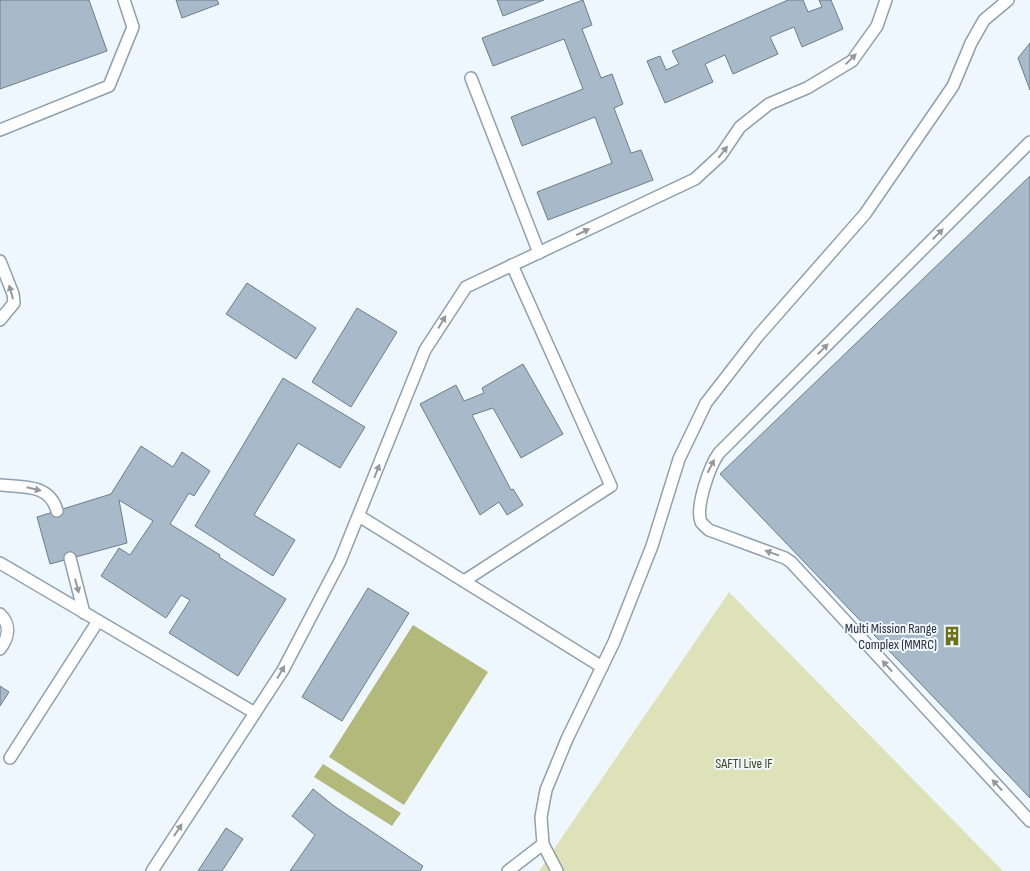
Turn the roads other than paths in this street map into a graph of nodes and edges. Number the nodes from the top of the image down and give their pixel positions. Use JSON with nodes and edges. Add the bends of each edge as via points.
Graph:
{"nodes":[{"id":1,"x":124,"y":0,"type":"edge"},
{"id":2,"x":886,"y":0,"type":"edge"},
{"id":3,"x":1008,"y":0,"type":"edge"},
{"id":4,"x":472,"y":78,"type":"dead end"},
{"id":5,"x":0,"y":130,"type":"edge"},
{"id":6,"x":1030,"y":142,"type":"edge"},
{"id":7,"x":539,"y":253,"type":"junction"},
{"id":8,"x":0,"y":261,"type":"edge"},
{"id":9,"x":512,"y":266,"type":"junction"},
{"id":10,"x":0,"y":320,"type":"edge"},
{"id":11,"x":0,"y":484,"type":"edge"},
{"id":12,"x":57,"y":511,"type":"dead end"},
{"id":13,"x":358,"y":516,"type":"junction"},
{"id":14,"x":70,"y":558,"type":"dead end"},
{"id":15,"x":0,"y":564,"type":"edge"},
{"id":16,"x":464,"y":581,"type":"junction"},
{"id":17,"x":84,"y":613,"type":"junction"},
{"id":18,"x":0,"y":614,"type":"edge"},
{"id":19,"x":98,"y":621,"type":"junction"},
{"id":20,"x":0,"y":649,"type":"edge"},
{"id":21,"x":602,"y":666,"type":"junction"},
{"id":22,"x":255,"y":713,"type":"junction"},
{"id":23,"x":10,"y":758,"type":"dead end"},
{"id":24,"x":1030,"y":821,"type":"edge"},
{"id":25,"x":543,"y":844,"type":"junction"},
{"id":26,"x":152,"y":871,"type":"edge"},
{"id":27,"x":508,"y":871,"type":"edge"},
{"id":28,"x":557,"y":871,"type":"edge"}],
"edges":[{"from":1,"to":5,"type":"lane","via":[[133,27],[109,86]]},
{"from":7,"to":2,"type":"lane","one_way":true,"via":[[694,179],[721,155],[740,127],[768,104],[807,88],[852,61],[877,26]]},
{"from":3,"to":21,"type":"lane","via":[[984,20],[953,86],[865,214],[758,336],[706,404],[679,459],[652,546]]},
{"from":4,"to":7,"type":"lane"},
{"from":24,"to":6,"type":"lane","one_way":true,"via":[[791,562],[716,533],[700,520],[707,475],[719,453]]},
{"from":7,"to":9,"type":"lane"},
{"from":10,"to":8,"type":"lane","one_way":true,"via":[[14,303]]},
{"from":13,"to":9,"type":"lane","one_way":true,"via":[[425,350],[444,318],[466,287]]},
{"from":9,"to":16,"type":"lane","via":[[611,486]]},
{"from":11,"to":12,"type":"lane","one_way":true,"via":[[36,488],[48,493]]},
{"from":13,"to":16,"type":"lane"},
{"from":22,"to":13,"type":"lane","one_way":true,"via":[[288,662],[340,562]]},
{"from":14,"to":17,"type":"lane","one_way":true},
{"from":15,"to":17,"type":"lane"},
{"from":16,"to":21,"type":"lane"},
{"from":17,"to":19,"type":"lane"},
{"from":18,"to":20,"type":"lane","via":[[7,622],[9,632]]},
{"from":19,"to":22,"type":"lane"},
{"from":19,"to":23,"type":"lane"},
{"from":21,"to":25,"type":"lane","via":[[546,790],[541,817]]},
{"from":26,"to":22,"type":"lane","one_way":true},
{"from":25,"to":27,"type":"lane"},
{"from":25,"to":28,"type":"lane"}]}
